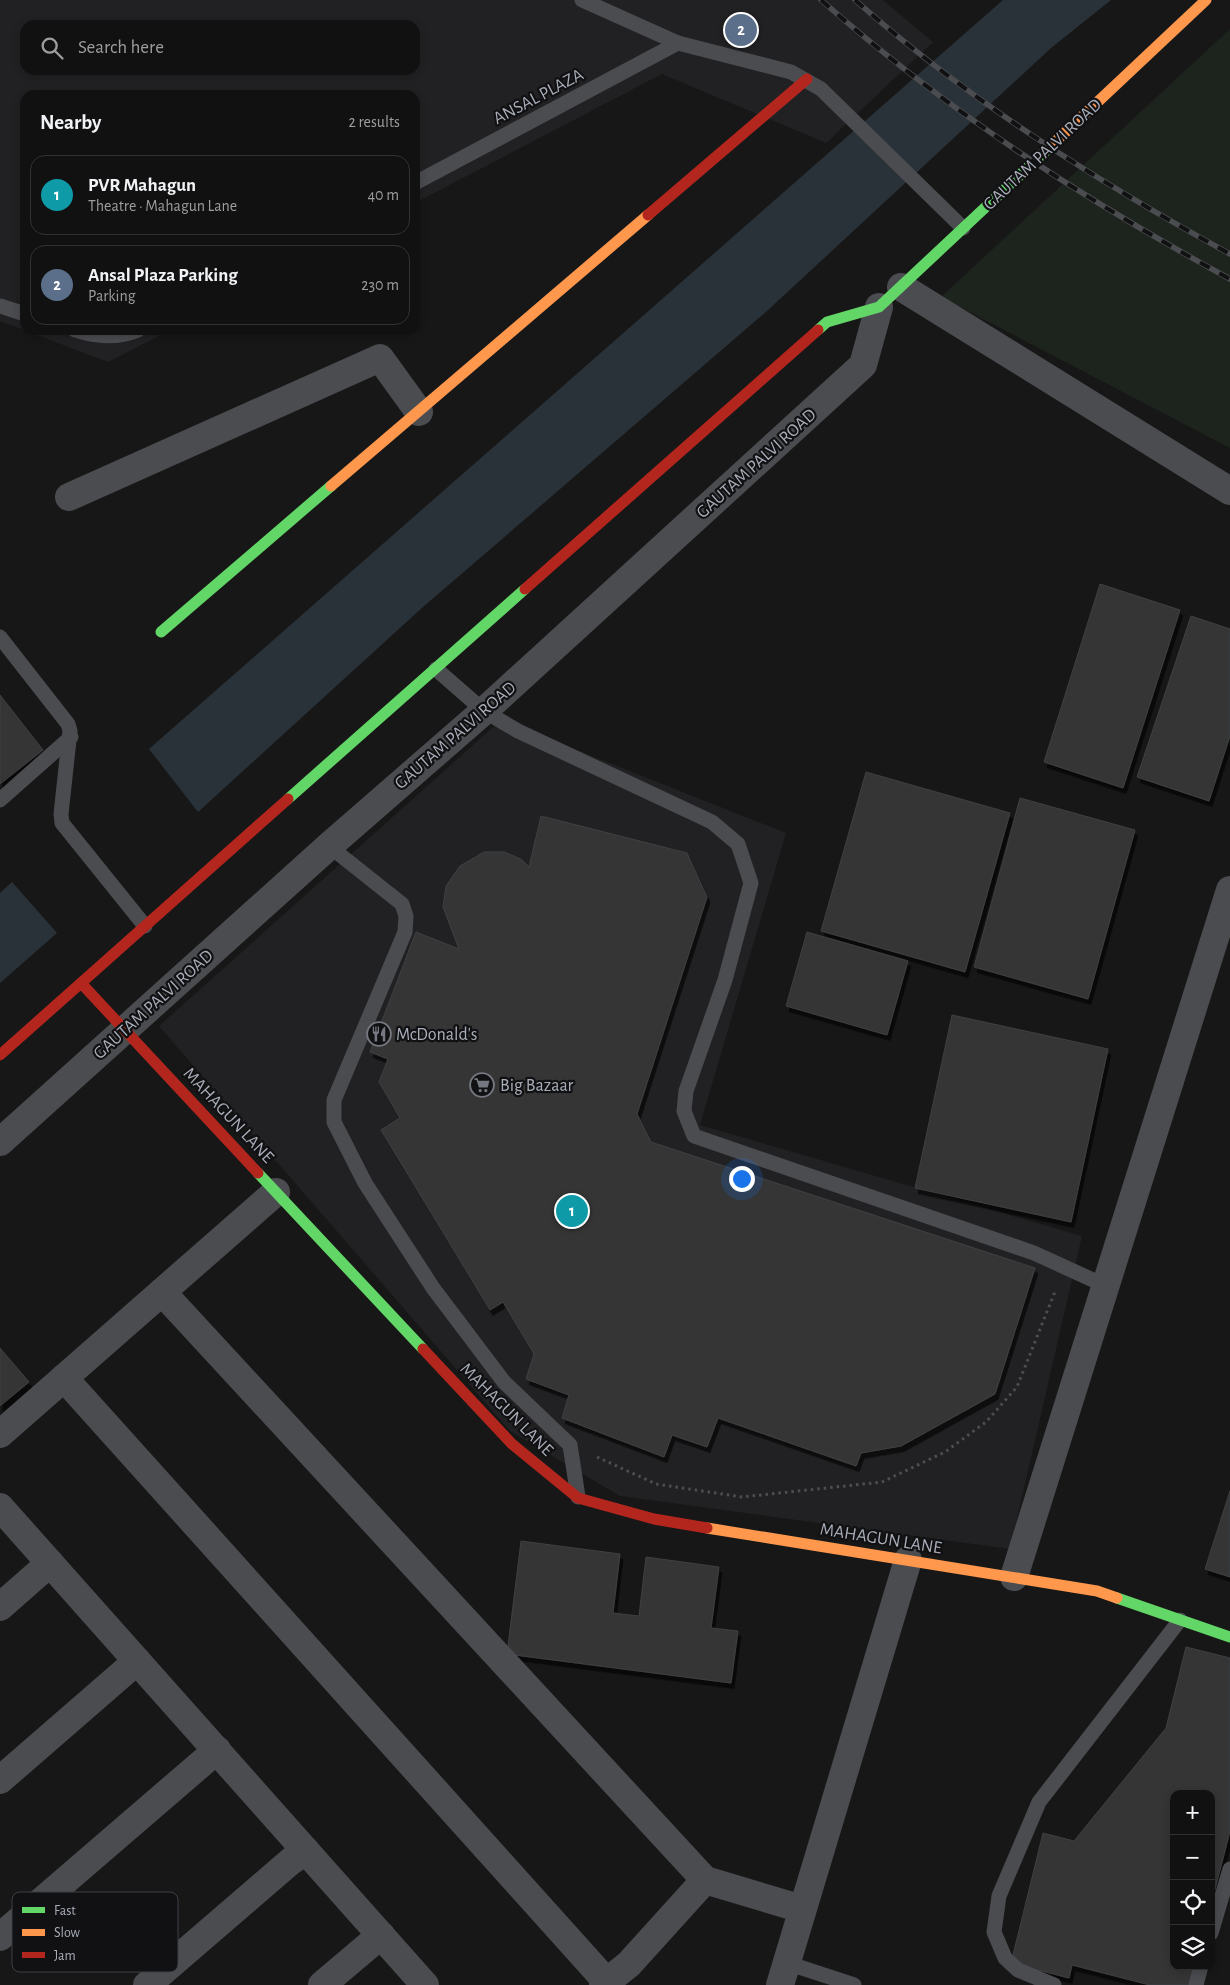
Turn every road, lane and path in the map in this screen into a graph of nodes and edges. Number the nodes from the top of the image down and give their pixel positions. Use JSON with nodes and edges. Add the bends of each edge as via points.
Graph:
{"nodes":[{"id":1,"x":582,"y":0,"type":"edge"},
{"id":2,"x":1206,"y":0,"type":"edge"},
{"id":3,"x":678,"y":43,"type":"junction"},
{"id":4,"x":807,"y":79,"type":"junction"},
{"id":5,"x":420,"y":180,"type":"edge"},
{"id":6,"x":963,"y":228,"type":"junction"},
{"id":7,"x":901,"y":287,"type":"junction"},
{"id":8,"x":0,"y":306,"type":"edge"},
{"id":9,"x":879,"y":307,"type":"junction"},
{"id":10,"x":20,"y":312,"type":"edge"},
{"id":11,"x":90,"y":335,"type":"edge"},
{"id":12,"x":126,"y":335,"type":"edge"},
{"id":13,"x":419,"y":412,"type":"junction"},
{"id":14,"x":1230,"y":491,"type":"edge"},
{"id":15,"x":69,"y":497,"type":"dead end"},
{"id":16,"x":161,"y":632,"type":"dead end"},
{"id":17,"x":0,"y":637,"type":"edge"},
{"id":18,"x":436,"y":668,"type":"junction"},
{"id":19,"x":484,"y":711,"type":"junction"},
{"id":20,"x":71,"y":737,"type":"junction"},
{"id":21,"x":0,"y":800,"type":"edge"},
{"id":22,"x":329,"y":846,"type":"junction"},
{"id":23,"x":1230,"y":890,"type":"edge"},
{"id":24,"x":145,"y":926,"type":"junction"},
{"id":25,"x":81,"y":983,"type":"junction"},
{"id":26,"x":125,"y":1030,"type":"junction"},
{"id":27,"x":0,"y":1055,"type":"edge"},
{"id":28,"x":0,"y":1142,"type":"edge"},
{"id":29,"x":276,"y":1192,"type":"junction"},
{"id":30,"x":1064,"y":1267,"type":"junction"},
{"id":31,"x":1106,"y":1286,"type":"junction"},
{"id":32,"x":162,"y":1292,"type":"junction"},
{"id":33,"x":64,"y":1378,"type":"junction"},
{"id":34,"x":0,"y":1434,"type":"edge"},
{"id":35,"x":570,"y":1445,"type":"junction"},
{"id":36,"x":578,"y":1498,"type":"junction"},
{"id":37,"x":0,"y":1507,"type":"edge"},
{"id":38,"x":908,"y":1560,"type":"junction"},
{"id":39,"x":50,"y":1562,"type":"junction"},
{"id":40,"x":1014,"y":1577,"type":"junction"},
{"id":41,"x":0,"y":1607,"type":"edge"},
{"id":42,"x":1180,"y":1620,"type":"junction"},
{"id":43,"x":1230,"y":1638,"type":"edge"},
{"id":44,"x":137,"y":1661,"type":"junction"},
{"id":45,"x":217,"y":1750,"type":"junction"},
{"id":46,"x":0,"y":1780,"type":"edge"},
{"id":47,"x":306,"y":1851,"type":"junction"},
{"id":48,"x":1230,"y":1869,"type":"edge"},
{"id":49,"x":705,"y":1880,"type":"junction"},
{"id":50,"x":52,"y":1892,"type":"edge"},
{"id":51,"x":802,"y":1909,"type":"junction"},
{"id":52,"x":1213,"y":1925,"type":"edge"},
{"id":53,"x":12,"y":1927,"type":"edge"},
{"id":54,"x":381,"y":1935,"type":"junction"},
{"id":55,"x":0,"y":1937,"type":"edge"},
{"id":56,"x":178,"y":1958,"type":"edge"},
{"id":57,"x":1201,"y":1970,"type":"edge"},
{"id":58,"x":161,"y":1972,"type":"edge"},
{"id":59,"x":783,"y":1974,"type":"edge"},
{"id":60,"x":605,"y":1983,"type":"edge"},
{"id":61,"x":146,"y":1985,"type":"edge"},
{"id":62,"x":322,"y":1985,"type":"edge"},
{"id":63,"x":426,"y":1985,"type":"edge"},
{"id":64,"x":854,"y":1985,"type":"edge"},
{"id":65,"x":1054,"y":1985,"type":"edge"},
{"id":66,"x":1196,"y":1985,"type":"edge"}],
"edges":[{"from":1,"to":3,"type":"lane"},
{"from":2,"to":6,"type":"street","name":"GAUTAM PALVI ROAD"},
{"from":3,"to":4,"type":"lane"},
{"from":3,"to":5,"type":"lane","name":"ANSAL PLAZA"},
{"from":4,"to":6,"type":"lane"},
{"from":4,"to":13,"type":"street"},
{"from":6,"to":7,"type":"street","name":"GAUTAM PALVI ROAD"},
{"from":7,"to":9,"type":"street","name":"GAUTAM PALVI ROAD"},
{"from":7,"to":14,"type":"street"},
{"from":8,"to":10,"type":"lane"},
{"from":9,"to":18,"type":"street","name":"GAUTAM PALVI ROAD","via":[[827,322]]},
{"from":9,"to":19,"type":"street","name":"GAUTAM PALVI ROAD","via":[[863,365]]},
{"from":11,"to":12,"type":"lane"},
{"from":13,"to":15,"type":"street","via":[[380,358]]},
{"from":13,"to":16,"type":"street"},
{"from":17,"to":20,"type":"lane","via":[[68,724]]},
{"from":18,"to":19,"type":"lane"},
{"from":18,"to":24,"type":"street","name":"GAUTAM PALVI ROAD"},
{"from":19,"to":22,"type":"street","name":"GAUTAM PALVI ROAD"},
{"from":19,"to":30,"type":"lane","via":[[518,731],[712,822],[738,844],[751,883],[725,980],[686,1091],[684,1111],[694,1136],[1034,1253]]},
{"from":20,"to":21,"type":"lane"},
{"from":20,"to":24,"type":"lane","via":[[62,823]]},
{"from":22,"to":26,"type":"street","name":"GAUTAM PALVI ROAD"},
{"from":22,"to":35,"type":"lane","via":[[402,904],[406,916],[405,932],[334,1100],[334,1122],[365,1183],[433,1288],[504,1382]]},
{"from":23,"to":31,"type":"street"},
{"from":24,"to":25,"type":"street","name":"GAUTAM PALVI ROAD"},
{"from":25,"to":26,"type":"street","name":"MAHAGUN LANE"},
{"from":25,"to":27,"type":"street","name":"GAUTAM PALVI ROAD"},
{"from":26,"to":28,"type":"street","name":"GAUTAM PALVI ROAD"},
{"from":26,"to":29,"type":"street","name":"MAHAGUN LANE"},
{"from":29,"to":32,"type":"street"},
{"from":29,"to":36,"type":"street","name":"MAHAGUN LANE","via":[[512,1444]]},
{"from":30,"to":31,"type":"lane"},
{"from":30,"to":35,"type":"path","via":[[1017,1387],[986,1422],[945,1452],[882,1482],[742,1497],[656,1484]]},
{"from":31,"to":40,"type":"street"},
{"from":32,"to":33,"type":"street"},
{"from":32,"to":49,"type":"street"},
{"from":33,"to":34,"type":"street"},
{"from":33,"to":60,"type":"street"},
{"from":35,"to":36,"type":"lane"},
{"from":36,"to":38,"type":"street","name":"MAHAGUN LANE","via":[[654,1519]]},
{"from":37,"to":39,"type":"street"},
{"from":38,"to":40,"type":"street","name":"MAHAGUN LANE"},
{"from":38,"to":51,"type":"street"},
{"from":39,"to":41,"type":"street"},
{"from":39,"to":44,"type":"street"},
{"from":40,"to":42,"type":"street","name":"MAHAGUN LANE","via":[[1097,1591]]},
{"from":42,"to":43,"type":"street","name":"MAHAGUN LANE"},
{"from":42,"to":65,"type":"lane","via":[[1039,1802],[999,1896],[994,1932],[1005,1958],[1018,1970]]},
{"from":44,"to":45,"type":"street"},
{"from":44,"to":46,"type":"street"},
{"from":45,"to":47,"type":"street"},
{"from":45,"to":50,"type":"street"},
{"from":47,"to":54,"type":"street"},
{"from":47,"to":56,"type":"street"},
{"from":48,"to":52,"type":"lane"},
{"from":49,"to":51,"type":"street"},
{"from":49,"to":60,"type":"street","via":[[629,1964]]},
{"from":51,"to":59,"type":"street"},
{"from":53,"to":55,"type":"street"},
{"from":54,"to":62,"type":"street"},
{"from":54,"to":63,"type":"street"},
{"from":57,"to":66,"type":"lane"},
{"from":58,"to":61,"type":"street"},
{"from":59,"to":64,"type":"lane"}]}
